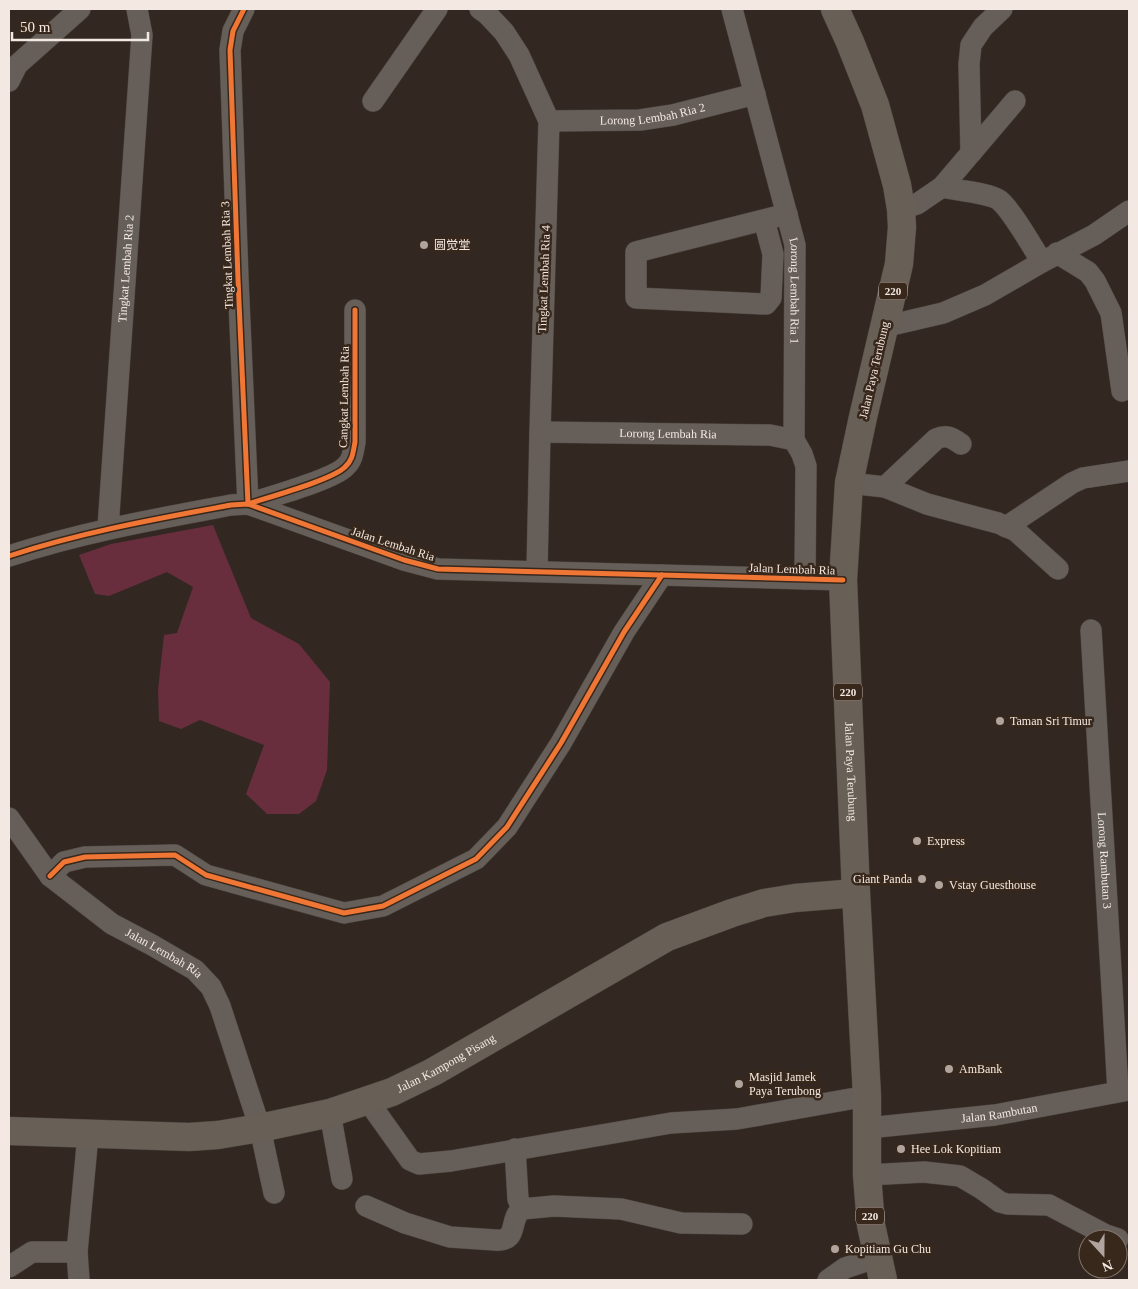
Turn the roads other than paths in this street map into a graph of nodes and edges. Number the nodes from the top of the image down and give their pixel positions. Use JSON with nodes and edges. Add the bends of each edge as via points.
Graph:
{"nodes":[{"id":1,"x":80,"y":9,"type":"edge"},
{"id":2,"x":137,"y":9,"type":"edge"},
{"id":3,"x":244,"y":9,"type":"edge"},
{"id":4,"x":437,"y":9,"type":"edge"},
{"id":5,"x":480,"y":9,"type":"edge"},
{"id":6,"x":732,"y":9,"type":"edge"},
{"id":7,"x":835,"y":9,"type":"edge"},
{"id":8,"x":1002,"y":9,"type":"edge"},
{"id":9,"x":9,"y":81,"type":"edge"},
{"id":10,"x":755,"y":94,"type":"junction"},
{"id":11,"x":373,"y":101,"type":"dead end"},
{"id":12,"x":1015,"y":101,"type":"dead end"},
{"id":13,"x":549,"y":121,"type":"junction"},
{"id":14,"x":971,"y":153,"type":"junction"},
{"id":15,"x":942,"y":187,"type":"junction"},
{"id":16,"x":901,"y":208,"type":"junction"},
{"id":17,"x":1129,"y":211,"type":"edge"},
{"id":18,"x":787,"y":214,"type":"junction"},
{"id":19,"x":764,"y":220,"type":"junction"},
{"id":20,"x":1050,"y":258,"type":"junction"},
{"id":21,"x":355,"y":310,"type":"dead end"},
{"id":22,"x":883,"y":327,"type":"junction"},
{"id":23,"x":1122,"y":390,"type":"dead end"},
{"id":24,"x":540,"y":432,"type":"junction"},
{"id":25,"x":794,"y":440,"type":"junction"},
{"id":26,"x":960,"y":444,"type":"dead end"},
{"id":27,"x":1129,"y":471,"type":"edge"},
{"id":28,"x":849,"y":483,"type":"junction"},
{"id":29,"x":885,"y":487,"type":"junction"},
{"id":30,"x":248,"y":504,"type":"junction"},
{"id":31,"x":1006,"y":526,"type":"junction"},
{"id":32,"x":108,"y":528,"type":"junction"},
{"id":33,"x":9,"y":556,"type":"edge"},
{"id":34,"x":1058,"y":569,"type":"dead end"},
{"id":35,"x":537,"y":571,"type":"junction"},
{"id":36,"x":662,"y":575,"type":"junction"},
{"id":37,"x":805,"y":579,"type":"junction"},
{"id":38,"x":843,"y":580,"type":"junction"},
{"id":39,"x":1091,"y":630,"type":"dead end"},
{"id":40,"x":9,"y":818,"type":"edge"},
{"id":41,"x":50,"y":876,"type":"junction"},
{"id":42,"x":856,"y":893,"type":"junction"},
{"id":43,"x":1124,"y":1090,"type":"edge"},
{"id":44,"x":867,"y":1096,"type":"junction"},
{"id":45,"x":368,"y":1101,"type":"junction"},
{"id":46,"x":330,"y":1112,"type":"junction"},
{"id":47,"x":260,"y":1128,"type":"junction"},
{"id":48,"x":868,"y":1128,"type":"junction"},
{"id":49,"x":9,"y":1131,"type":"edge"},
{"id":50,"x":88,"y":1135,"type":"junction"},
{"id":51,"x":515,"y":1150,"type":"junction"},
{"id":52,"x":867,"y":1175,"type":"junction"},
{"id":53,"x":342,"y":1179,"type":"dead end"},
{"id":54,"x":274,"y":1193,"type":"dead end"},
{"id":55,"x":366,"y":1206,"type":"dead end"},
{"id":56,"x":522,"y":1209,"type":"junction"},
{"id":57,"x":742,"y":1224,"type":"dead end"},
{"id":58,"x":1097,"y":1229,"type":"edge"},
{"id":59,"x":9,"y":1248,"type":"edge"},
{"id":60,"x":32,"y":1252,"type":"junction"},
{"id":61,"x":77,"y":1252,"type":"junction"},
{"id":62,"x":9,"y":1267,"type":"edge"},
{"id":63,"x":880,"y":1268,"type":"edge"},
{"id":64,"x":79,"y":1280,"type":"edge"},
{"id":65,"x":828,"y":1280,"type":"edge"}],
"edges":[{"from":1,"to":9,"type":"street","via":[[18,65]]},
{"from":2,"to":32,"type":"street","name":"Tingkat Lembah Ria 2","via":[[142,35]]},
{"from":3,"to":30,"type":"street","name":"Tingkat Lembah Ria 3","via":[[233,31],[230,50]]},
{"from":4,"to":11,"type":"street"},
{"from":5,"to":13,"type":"street","name":"Tingkat Lembah Ria 4","via":[[504,32],[519,55]]},
{"from":6,"to":10,"type":"street","name":"Lorong Lembah Ria 1"},
{"from":7,"to":16,"type":"main road","name":"Jalan Paya Terubung","number":"220","via":[[875,105]]},
{"from":8,"to":14,"type":"street","via":[[983,27],[971,45]]},
{"from":10,"to":13,"type":"street","name":"Lorong Lembah Ria 2","via":[[640,120]]},
{"from":10,"to":18,"type":"street","name":"Lorong Lembah Ria 1"},
{"from":12,"to":14,"type":"street"},
{"from":13,"to":24,"type":"street","name":"Tingkat Lembah Ria 4"},
{"from":14,"to":15,"type":"street"},
{"from":15,"to":16,"type":"street","via":[[917,204]]},
{"from":15,"to":20,"type":"street","via":[[999,200]]},
{"from":16,"to":22,"type":"main road","name":"Jalan Paya Terubung","number":"220","via":[[899,264]]},
{"from":17,"to":20,"type":"street","via":[[1094,235]]},
{"from":18,"to":19,"type":"street"},
{"from":18,"to":25,"type":"street","name":"Lorong Lembah Ria 1","via":[[796,253]]},
{"from":19,"to":19,"type":"street","via":[[773,254],[771,298],[766,304],[636,298],[636,252]]},
{"from":20,"to":22,"type":"street","via":[[943,313]]},
{"from":20,"to":23,"type":"street","via":[[1088,272],[1095,281],[1111,313]]},
{"from":21,"to":30,"type":"street","name":"Cangkat Lembah Ria","via":[[355,442],[352,459],[344,468],[326,478]]},
{"from":22,"to":28,"type":"main road","name":"Jalan Paya Terubung","number":"220"},
{"from":24,"to":25,"type":"street","name":"Lorong Lembah Ria","via":[[770,435]]},
{"from":24,"to":35,"type":"street","name":"Tingkat Lembah Ria 4"},
{"from":25,"to":37,"type":"street","name":"Lorong Lembah Ria 1","via":[[806,466]]},
{"from":26,"to":29,"type":"street","via":[[950,437],[936,439]]},
{"from":27,"to":31,"type":"street","via":[[1072,483]]},
{"from":28,"to":29,"type":"street"},
{"from":28,"to":38,"type":"main road","name":"Jalan Paya Terubung","number":"220"},
{"from":29,"to":31,"type":"street","via":[[927,504]]},
{"from":30,"to":32,"type":"street","name":"Jalan Lembah Ria"},
{"from":30,"to":35,"type":"street","name":"Jalan Lembah Ria","via":[[438,569]]},
{"from":31,"to":34,"type":"street","via":[[1028,540]]},
{"from":32,"to":33,"type":"street","name":"Jalan Lembah Ria"},
{"from":35,"to":36,"type":"street","name":"Jalan Lembah Ria"},
{"from":36,"to":37,"type":"street","name":"Jalan Lembah Ria"},
{"from":36,"to":41,"type":"street","via":[[624,632],[561,744],[506,827],[476,859],[383,906],[344,913],[206,875],[175,855],[85,857],[64,862]]},
{"from":37,"to":38,"type":"street","name":"Jalan Lembah Ria"},
{"from":38,"to":42,"type":"main road","name":"Jalan Paya Terubung","number":"220"},
{"from":39,"to":43,"type":"street","name":"Lorong Rambutan 3"},
{"from":40,"to":41,"type":"street","name":"Jalan Lembah Ria"},
{"from":41,"to":47,"type":"street","name":"Jalan Lembah Ria","via":[[112,924],[195,970],[211,987]]},
{"from":42,"to":44,"type":"main road","name":"Jalan Paya Terubung","number":"220"},
{"from":42,"to":45,"type":"main road","name":"Jalan Kampong Pisang","via":[[764,903],[667,937],[433,1072]]},
{"from":43,"to":48,"type":"street","name":"Jalan Rambutan","via":[[995,1115]]},
{"from":44,"to":48,"type":"main road","name":"Jalan Paya Terubung","number":"220"},
{"from":44,"to":51,"type":"street","via":[[737,1119],[671,1123]]},
{"from":45,"to":46,"type":"main road","name":"Jalan Kampong Pisang"},
{"from":45,"to":51,"type":"street","via":[[410,1160],[418,1164]]},
{"from":46,"to":47,"type":"main road","name":"Jalan Kampong Pisang"},
{"from":46,"to":53,"type":"street"},
{"from":47,"to":50,"type":"main road","name":"Jalan Kampong Pisang","via":[[189,1137]]},
{"from":47,"to":54,"type":"street","name":"Jalan Lembah Ria"},
{"from":48,"to":52,"type":"main road","name":"Jalan Paya Terubung","number":"220"},
{"from":49,"to":50,"type":"main road","name":"Jalan Kampong Pisang"},
{"from":50,"to":61,"type":"street"},
{"from":51,"to":56,"type":"street","via":[[518,1199]]},
{"from":52,"to":58,"type":"street","via":[[924,1172],[960,1176],[1000,1202],[1049,1205]]},
{"from":52,"to":63,"type":"main road","name":"Jalan Paya Terubung","number":"220","via":[[871,1225]]},
{"from":55,"to":56,"type":"street","via":[[405,1223],[450,1236],[500,1241],[508,1238],[515,1216]]},
{"from":56,"to":57,"type":"street","via":[[554,1206],[621,1209],[681,1223]]},
{"from":59,"to":60,"type":"street"},
{"from":60,"to":61,"type":"street"},
{"from":60,"to":62,"type":"street"},
{"from":61,"to":64,"type":"street"},
{"from":63,"to":65,"type":"street","via":[[845,1268]]}]}
